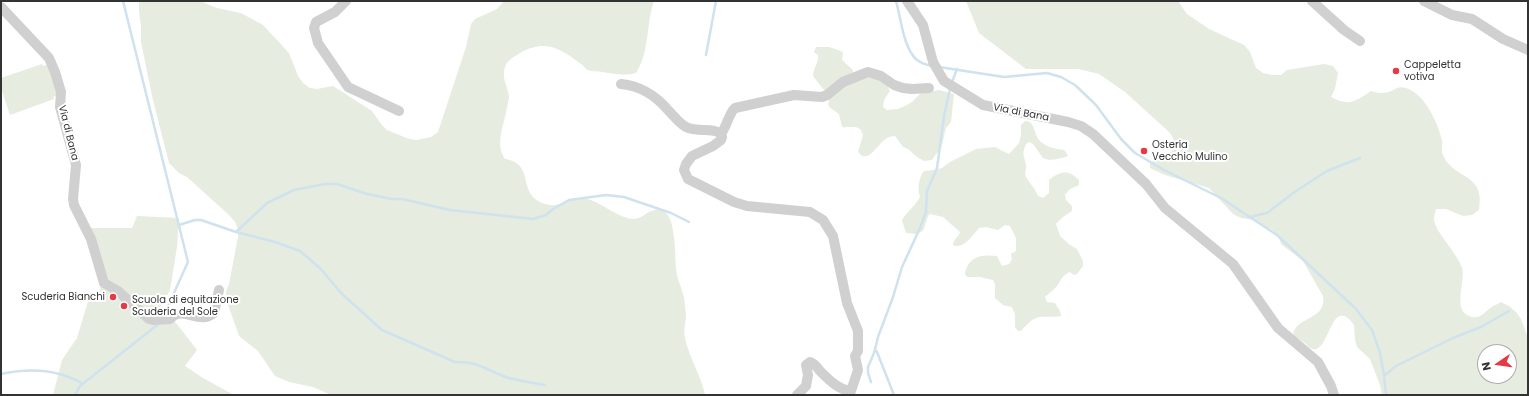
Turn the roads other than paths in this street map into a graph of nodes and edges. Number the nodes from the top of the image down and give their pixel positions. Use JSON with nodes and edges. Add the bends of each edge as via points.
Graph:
{"nodes":[{"id":1,"x":346,"y":1,"type":"edge"},
{"id":2,"x":907,"y":1,"type":"edge"},
{"id":3,"x":1312,"y":1,"type":"edge"},
{"id":4,"x":1424,"y":1,"type":"edge"},
{"id":5,"x":1,"y":7,"type":"edge"},
{"id":6,"x":1360,"y":40,"type":"dead end"},
{"id":7,"x":1528,"y":50,"type":"edge"},
{"id":8,"x":621,"y":84,"type":"dead end"},
{"id":9,"x":929,"y":88,"type":"dead end"},
{"id":10,"x":399,"y":111,"type":"dead end"},
{"id":11,"x":721,"y":134,"type":"junction"},
{"id":12,"x":219,"y":290,"type":"dead end"},
{"id":13,"x":797,"y":395,"type":"edge"},
{"id":14,"x":1334,"y":395,"type":"edge"}],
"edges":[{"from":1,"to":10,"type":"street","via":[[335,12],[316,22],[314,28],[318,43],[348,87]]},
{"from":2,"to":14,"type":"street","name":"Via di Bana","via":[[923,25],[933,62],[944,81],[983,105],[1080,126],[1093,134],[1146,184],[1165,208],[1233,264],[1278,328],[1318,362]]},
{"from":3,"to":6,"type":"street","via":[[1344,30]]},
{"from":4,"to":7,"type":"street","via":[[1452,15],[1472,19],[1503,39]]},
{"from":5,"to":12,"type":"street","name":"Via di Bana","via":[[49,58],[55,72],[61,92],[60,107],[76,164],[74,205],[91,239],[105,285],[118,291],[153,320],[170,319],[180,313],[204,318],[214,314]]},
{"from":8,"to":11,"type":"street","via":[[651,93],[686,126],[698,131],[716,131]]},
{"from":9,"to":11,"type":"street","via":[[903,88],[868,72],[843,82],[822,97],[794,95],[735,108]]},
{"from":11,"to":13,"type":"street","via":[[718,143],[690,158],[684,170],[688,180],[747,206],[810,212],[823,220],[833,236],[847,303],[858,331],[856,380],[851,391],[843,390],[810,362],[806,365],[806,386]]}]}
